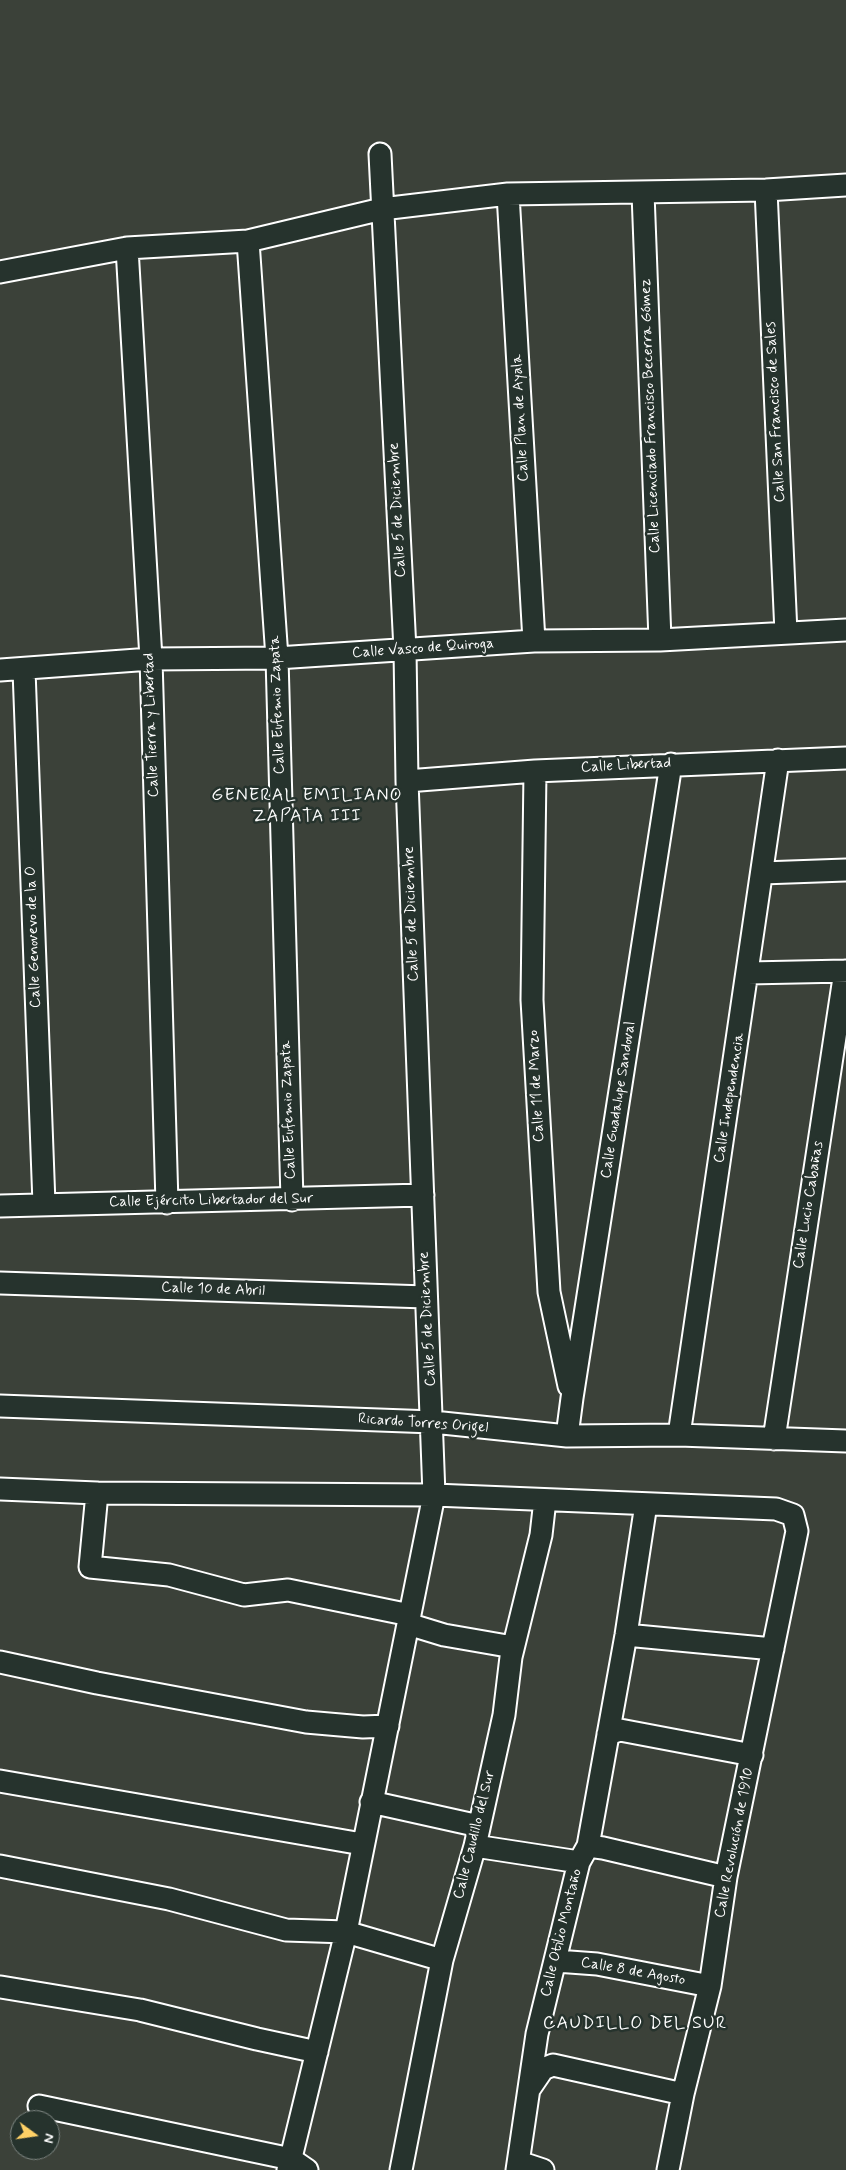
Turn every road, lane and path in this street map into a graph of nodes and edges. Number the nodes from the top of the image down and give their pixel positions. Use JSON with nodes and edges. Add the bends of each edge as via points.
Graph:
{"nodes":[{"id":1,"x":380,"y":154,"type":"dead end"},
{"id":2,"x":846,"y":185,"type":"edge"},
{"id":3,"x":766,"y":190,"type":"junction"},
{"id":4,"x":643,"y":193,"type":"junction"},
{"id":5,"x":508,"y":194,"type":"junction"},
{"id":6,"x":382,"y":208,"type":"junction"},
{"id":7,"x":248,"y":241,"type":"junction"},
{"id":8,"x":127,"y":248,"type":"junction"},
{"id":9,"x":0,"y":272,"type":"edge"},
{"id":10,"x":846,"y":630,"type":"edge"},
{"id":11,"x":786,"y":633,"type":"junction"},
{"id":12,"x":660,"y":640,"type":"junction"},
{"id":13,"x":534,"y":641,"type":"junction"},
{"id":14,"x":406,"y":650,"type":"junction"},
{"id":15,"x":150,"y":658,"type":"junction"},
{"id":16,"x":277,"y":658,"type":"junction"},
{"id":17,"x":0,"y":670,"type":"edge"},
{"id":18,"x":24,"y":670,"type":"junction"},
{"id":19,"x":846,"y":758,"type":"edge"},
{"id":20,"x":778,"y":760,"type":"junction"},
{"id":21,"x":672,"y":764,"type":"junction"},
{"id":22,"x":535,"y":771,"type":"junction"},
{"id":23,"x":407,"y":781,"type":"junction"},
{"id":24,"x":846,"y":870,"type":"edge"},
{"id":25,"x":762,"y":873,"type":"junction"},
{"id":26,"x":845,"y":971,"type":"edge"},
{"id":27,"x":748,"y":973,"type":"junction"},
{"id":28,"x":423,"y":1196,"type":"junction"},
{"id":29,"x":292,"y":1200,"type":"junction"},
{"id":30,"x":167,"y":1203,"type":"junction"},
{"id":31,"x":44,"y":1204,"type":"junction"},
{"id":32,"x":0,"y":1206,"type":"edge"},
{"id":33,"x":0,"y":1283,"type":"edge"},
{"id":34,"x":426,"y":1297,"type":"junction"},
{"id":35,"x":572,"y":1398,"type":"junction"},
{"id":36,"x":0,"y":1406,"type":"edge"},
{"id":37,"x":433,"y":1422,"type":"junction"},
{"id":38,"x":679,"y":1435,"type":"junction"},
{"id":39,"x":567,"y":1436,"type":"junction"},
{"id":40,"x":774,"y":1439,"type":"junction"},
{"id":41,"x":846,"y":1441,"type":"edge"},
{"id":42,"x":0,"y":1488,"type":"edge"},
{"id":43,"x":97,"y":1494,"type":"junction"},
{"id":44,"x":434,"y":1495,"type":"junction"},
{"id":45,"x":545,"y":1500,"type":"junction"},
{"id":46,"x":646,"y":1504,"type":"junction"},
{"id":47,"x":409,"y":1620,"type":"junction"},
{"id":48,"x":626,"y":1635,"type":"junction"},
{"id":49,"x":513,"y":1647,"type":"junction"},
{"id":50,"x":773,"y":1649,"type":"junction"},
{"id":51,"x":0,"y":1662,"type":"edge"},
{"id":52,"x":388,"y":1726,"type":"junction"},
{"id":53,"x":608,"y":1734,"type":"junction"},
{"id":54,"x":752,"y":1754,"type":"junction"},
{"id":55,"x":0,"y":1781,"type":"edge"},
{"id":56,"x":371,"y":1802,"type":"junction"},
{"id":57,"x":477,"y":1836,"type":"junction"},
{"id":58,"x":362,"y":1844,"type":"junction"},
{"id":59,"x":583,"y":1854,"type":"junction"},
{"id":60,"x":0,"y":1866,"type":"edge"},
{"id":61,"x":726,"y":1877,"type":"junction"},
{"id":62,"x":346,"y":1932,"type":"junction"},
{"id":63,"x":442,"y":1960,"type":"junction"},
{"id":64,"x":556,"y":1961,"type":"junction"},
{"id":65,"x":710,"y":1986,"type":"junction"},
{"id":66,"x":1,"y":1987,"type":"dead end"},
{"id":67,"x":317,"y":2052,"type":"junction"},
{"id":68,"x":529,"y":2088,"type":"junction"},
{"id":69,"x":684,"y":2094,"type":"junction"},
{"id":70,"x":39,"y":2106,"type":"dead end"},
{"id":71,"x":295,"y":2166,"type":"edge"},
{"id":72,"x":518,"y":2166,"type":"edge"},
{"id":73,"x":400,"y":2170,"type":"edge"},
{"id":74,"x":543,"y":2170,"type":"edge"},
{"id":75,"x":668,"y":2170,"type":"edge"}],
"edges":[{"from":1,"to":6,"type":"street","name":"Calle 5 de Diciembre"},
{"from":2,"to":3,"type":"street"},
{"from":3,"to":4,"type":"street"},
{"from":3,"to":11,"type":"street","name":"Calle San Francisco de Sales"},
{"from":4,"to":5,"type":"street"},
{"from":4,"to":12,"type":"street","name":"Calle Licenciado Francisco Becerra Gómez"},
{"from":5,"to":6,"type":"street"},
{"from":5,"to":13,"type":"street","name":"Calle Plan de Ayala"},
{"from":6,"to":7,"type":"street"},
{"from":6,"to":14,"type":"street","name":"Calle 5 de Diciembre"},
{"from":7,"to":8,"type":"street"},
{"from":7,"to":16,"type":"street","name":"Calle Eufemio Zapata"},
{"from":8,"to":9,"type":"street"},
{"from":8,"to":15,"type":"street","name":"Calle Tierra y Libertad"},
{"from":10,"to":11,"type":"street","name":"Calle Vasco de Quiroga"},
{"from":11,"to":12,"type":"street","name":"Calle Vasco de Quiroga"},
{"from":12,"to":13,"type":"street","name":"Calle Vasco de Quiroga"},
{"from":13,"to":14,"type":"street","name":"Calle Vasco de Quiroga"},
{"from":14,"to":16,"type":"street","name":"Calle Vasco de Quiroga"},
{"from":14,"to":23,"type":"street","name":"Calle 5 de Diciembre"},
{"from":15,"to":16,"type":"street","name":"Calle Vasco de Quiroga"},
{"from":15,"to":18,"type":"street","name":"Calle Vasco de Quiroga"},
{"from":15,"to":30,"type":"street","name":"Calle Tierra y Libertad"},
{"from":16,"to":29,"type":"street","name":"Calle Eufemio Zapata"},
{"from":17,"to":18,"type":"street","name":"Calle Vasco de Quiroga"},
{"from":18,"to":31,"type":"street","name":"Calle Genovevo de la O"},
{"from":19,"to":20,"type":"street","name":"Calle Libertad"},
{"from":20,"to":21,"type":"street","name":"Calle Libertad"},
{"from":20,"to":25,"type":"street","name":"Calle Independencia"},
{"from":21,"to":22,"type":"street","name":"Calle Libertad"},
{"from":21,"to":35,"type":"street","name":"Calle Guadalupe Sandoval"},
{"from":22,"to":23,"type":"street","name":"Calle Libertad"},
{"from":22,"to":35,"type":"street","name":"Calle 11 de Marzo","via":[[533,1019],[549,1292]]},
{"from":23,"to":28,"type":"street","name":"Calle 5 de Diciembre"},
{"from":24,"to":25,"type":"street"},
{"from":25,"to":27,"type":"street","name":"Calle Independencia"},
{"from":26,"to":27,"type":"street"},
{"from":26,"to":40,"type":"street","name":"Calle Lucio Cabañas"},
{"from":27,"to":38,"type":"street","name":"Calle Independencia"},
{"from":28,"to":29,"type":"street","name":"Calle Ejército Libertador del Sur"},
{"from":28,"to":34,"type":"street","name":"Calle 5 de Diciembre"},
{"from":29,"to":30,"type":"street","name":"Calle Ejército Libertador del Sur"},
{"from":30,"to":31,"type":"street","name":"Calle Ejército Libertador del Sur"},
{"from":31,"to":32,"type":"street","name":"Calle Ejército Libertador del Sur"},
{"from":33,"to":34,"type":"street","name":"Calle 10 de Abril"},
{"from":34,"to":37,"type":"street","name":"Calle 5 de Diciembre"},
{"from":35,"to":39,"type":"street","name":"Calle Guadalupe Sandoval"},
{"from":36,"to":37,"type":"street","name":"Ricardo Torres Origel"},
{"from":37,"to":39,"type":"street","name":"Ricardo Torres Origel"},
{"from":37,"to":44,"type":"street","name":"Calle 5 de Diciembre"},
{"from":38,"to":39,"type":"street","name":"Ricardo Torres Origel"},
{"from":38,"to":40,"type":"street","name":"Ricardo Torres Origel"},
{"from":40,"to":41,"type":"street","name":"Ricardo Torres Origel"},
{"from":42,"to":43,"type":"street"},
{"from":43,"to":44,"type":"street"},
{"from":43,"to":47,"type":"street","via":[[90,1567],[169,1575],[244,1595],[288,1590]]},
{"from":44,"to":45,"type":"street"},
{"from":44,"to":47,"type":"street","name":"Calle 5 de Diciembre"},
{"from":45,"to":46,"type":"street"},
{"from":45,"to":49,"type":"street","name":"Calle Caudillo del Sur","via":[[541,1536]]},
{"from":46,"to":48,"type":"street","name":"Calle Otilio Montaño"},
{"from":46,"to":50,"type":"street","name":"Calle Revolución de 1910","via":[[776,1509],[793,1515],[797,1531]]},
{"from":47,"to":49,"type":"street","via":[[444,1635]]},
{"from":47,"to":52,"type":"street","name":"Calle 5 de Diciembre"},
{"from":48,"to":50,"type":"street"},
{"from":48,"to":53,"type":"street","name":"Calle Otilio Montaño"},
{"from":49,"to":57,"type":"street","name":"Calle Caudillo del Sur","via":[[504,1715]]},
{"from":50,"to":54,"type":"street","name":"Calle Revolución de 1910"},
{"from":51,"to":52,"type":"street","via":[[306,1722]]},
{"from":52,"to":56,"type":"street","name":"Calle 5 de Diciembre"},
{"from":53,"to":54,"type":"street","via":[[620,1730]]},
{"from":53,"to":59,"type":"street","name":"Calle Otilio Montaño"},
{"from":54,"to":61,"type":"street","name":"Calle Revolución de 1910"},
{"from":55,"to":58,"type":"street"},
{"from":56,"to":57,"type":"street"},
{"from":56,"to":58,"type":"street","name":"Calle 5 de Diciembre"},
{"from":57,"to":59,"type":"street"},
{"from":57,"to":63,"type":"street","name":"Calle Caudillo del Sur"},
{"from":58,"to":62,"type":"street","name":"Calle 5 de Diciembre"},
{"from":59,"to":61,"type":"street","via":[[603,1848]]},
{"from":59,"to":64,"type":"street","name":"Calle Otilio Montaño"},
{"from":60,"to":62,"type":"street","via":[[169,1899],[286,1930]]},
{"from":61,"to":65,"type":"street","name":"Calle Revolución de 1910"},
{"from":62,"to":63,"type":"street"},
{"from":62,"to":67,"type":"street","name":"Calle 5 de Diciembre"},
{"from":63,"to":73,"type":"street","name":"Calle Caudillo del Sur"},
{"from":64,"to":65,"type":"street","name":"Calle 8 de Agosto","via":[[597,1964]]},
{"from":64,"to":68,"type":"street","name":"Calle Otilio Montaño","via":[[537,2034]]},
{"from":65,"to":69,"type":"street","name":"Calle Revolución de 1910"},
{"from":66,"to":67,"type":"street","via":[[140,2010]]},
{"from":67,"to":71,"type":"street","name":"Calle 5 de Diciembre"},
{"from":68,"to":69,"type":"street","via":[[544,2069],[553,2065]]},
{"from":68,"to":72,"type":"street","name":"Calle Otilio Montaño"},
{"from":69,"to":75,"type":"street","name":"Calle Revolución de 1910"},
{"from":70,"to":71,"type":"street"},
{"from":72,"to":74,"type":"street"}]}
